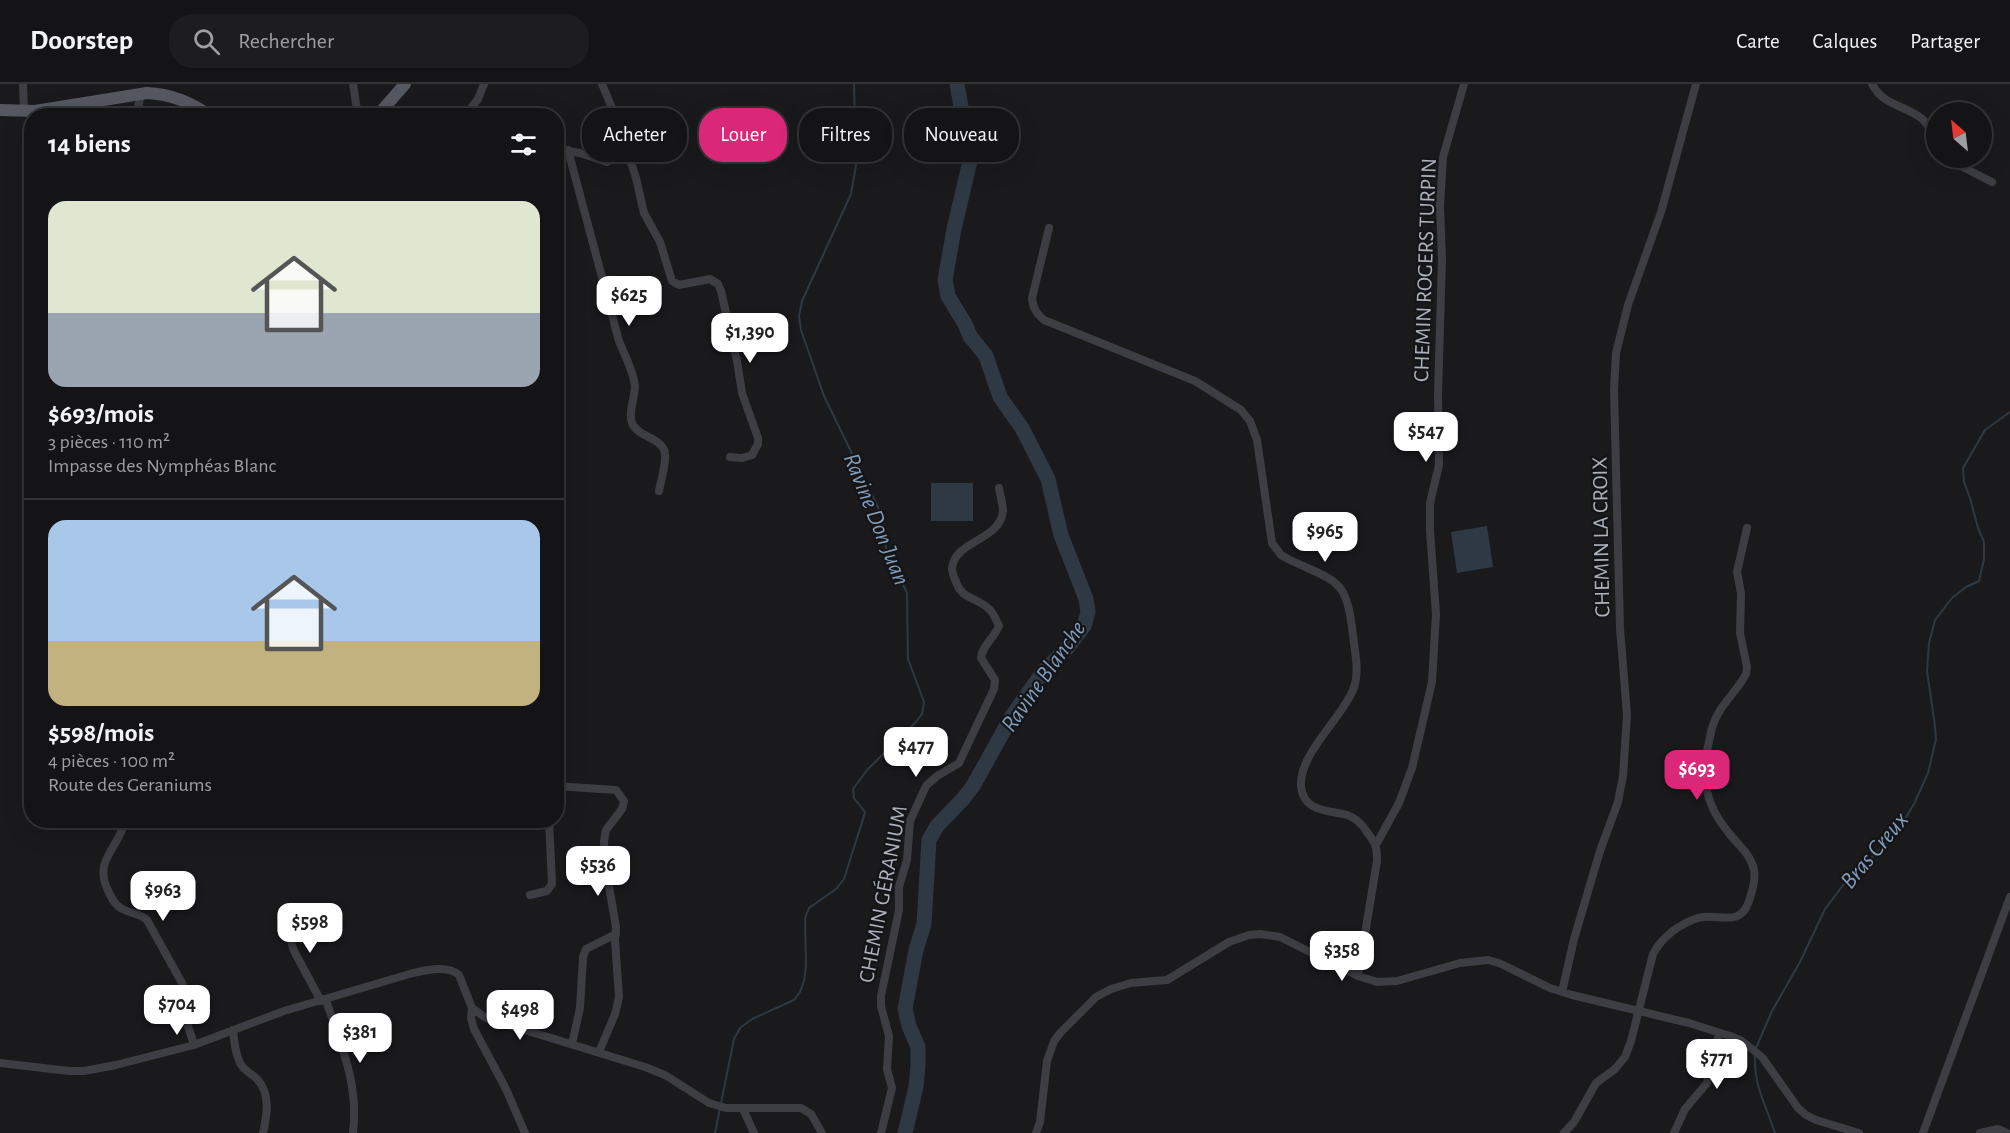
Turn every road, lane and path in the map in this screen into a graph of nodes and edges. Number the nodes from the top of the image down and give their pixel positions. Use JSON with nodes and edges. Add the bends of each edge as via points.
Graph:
{"nodes":[{"id":1,"x":23,"y":84,"type":"edge"},
{"id":2,"x":353,"y":84,"type":"edge"},
{"id":3,"x":405,"y":84,"type":"edge"},
{"id":4,"x":484,"y":84,"type":"edge"},
{"id":5,"x":602,"y":84,"type":"edge"},
{"id":6,"x":1464,"y":84,"type":"edge"},
{"id":7,"x":1696,"y":84,"type":"edge"},
{"id":8,"x":1872,"y":84,"type":"edge"},
{"id":9,"x":141,"y":94,"type":"junction"},
{"id":10,"x":50,"y":108,"type":"edge"},
{"id":11,"x":138,"y":108,"type":"edge"},
{"id":12,"x":198,"y":108,"type":"edge"},
{"id":13,"x":357,"y":108,"type":"edge"},
{"id":14,"x":384,"y":108,"type":"edge"},
{"id":15,"x":471,"y":108,"type":"edge"},
{"id":16,"x":0,"y":110,"type":"edge"},
{"id":17,"x":24,"y":112,"type":"joint"},
{"id":18,"x":1926,"y":123,"type":"edge"},
{"id":19,"x":564,"y":149,"type":"edge"},
{"id":20,"x":568,"y":150,"type":"junction"},
{"id":21,"x":582,"y":154,"type":"edge"},
{"id":22,"x":1965,"y":168,"type":"edge"},
{"id":23,"x":1992,"y":182,"type":"dead end"},
{"id":24,"x":1049,"y":228,"type":"dead end"},
{"id":25,"x":730,"y":457,"type":"dead end"},
{"id":26,"x":999,"y":488,"type":"dead end"},
{"id":27,"x":659,"y":491,"type":"dead end"},
{"id":28,"x":1747,"y":528,"type":"dead end"},
{"id":29,"x":564,"y":787,"type":"edge"},
{"id":30,"x":123,"y":828,"type":"edge"},
{"id":31,"x":549,"y":828,"type":"edge"},
{"id":32,"x":1377,"y":843,"type":"junction"},
{"id":33,"x":530,"y":895,"type":"dead end"},
{"id":34,"x":2010,"y":897,"type":"edge"},
{"id":35,"x":282,"y":913,"type":"dead end"},
{"id":36,"x":616,"y":934,"type":"junction"},
{"id":37,"x":1358,"y":976,"type":"junction"},
{"id":38,"x":1562,"y":992,"type":"junction"},
{"id":39,"x":323,"y":1000,"type":"junction"},
{"id":40,"x":472,"y":1008,"type":"junction"},
{"id":41,"x":1637,"y":1011,"type":"junction"},
{"id":42,"x":233,"y":1030,"type":"junction"},
{"id":43,"x":1719,"y":1033,"type":"junction"},
{"id":44,"x":572,"y":1044,"type":"junction"},
{"id":45,"x":194,"y":1045,"type":"junction"},
{"id":46,"x":599,"y":1052,"type":"junction"},
{"id":47,"x":0,"y":1063,"type":"edge"},
{"id":48,"x":743,"y":1109,"type":"junction"},
{"id":49,"x":263,"y":1133,"type":"edge"},
{"id":50,"x":353,"y":1133,"type":"edge"},
{"id":51,"x":525,"y":1133,"type":"edge"},
{"id":52,"x":754,"y":1133,"type":"edge"},
{"id":53,"x":822,"y":1133,"type":"edge"},
{"id":54,"x":881,"y":1133,"type":"edge"},
{"id":55,"x":1036,"y":1133,"type":"edge"},
{"id":56,"x":1564,"y":1133,"type":"edge"},
{"id":57,"x":1674,"y":1133,"type":"edge"},
{"id":58,"x":1859,"y":1133,"type":"edge"},
{"id":59,"x":1923,"y":1133,"type":"edge"},
{"id":60,"x":1980,"y":1133,"type":"edge"},
{"id":61,"x":2007,"y":1133,"type":"edge"}],
"edges":[{"from":1,"to":17,"type":"street"},
{"from":2,"to":13,"type":"street"},
{"from":3,"to":14,"type":"main road"},
{"from":4,"to":15,"type":"street"},
{"from":5,"to":25,"type":"street","via":[[619,124],[644,213],[660,242],[672,281],[679,285],[710,279],[721,291],[742,393],[758,438],[752,455]]},
{"from":6,"to":32,"type":"street","name":"CHEMIN ROGERS TURPIN","via":[[1443,157],[1440,206],[1439,465],[1430,503],[1436,614],[1431,682],[1412,768],[1399,803]]},
{"from":7,"to":38,"type":"street","name":"CHEMIN LA CROIX","via":[[1616,353],[1620,628],[1627,715],[1623,776]]},
{"from":8,"to":18,"type":"street","via":[[1887,102],[1917,114]]},
{"from":9,"to":10,"type":"main road"},
{"from":9,"to":11,"type":"street"},
{"from":9,"to":12,"type":"main road","via":[[160,94]]},
{"from":16,"to":17,"type":"main road"},
{"from":19,"to":20,"type":"street"},
{"from":20,"to":21,"type":"street"},
{"from":20,"to":27,"type":"street","via":[[619,341],[633,371],[635,388],[630,419],[639,432],[662,446],[665,453]]},
{"from":22,"to":23,"type":"street"},
{"from":24,"to":32,"type":"street","via":[[1032,297],[1037,314],[1196,381],[1240,410],[1257,440],[1272,543],[1281,555],[1336,583],[1344,592],[1350,607],[1356,677],[1347,702],[1314,748],[1301,785],[1309,804],[1325,812],[1348,815],[1360,822]]},
{"from":26,"to":54,"type":"street","name":"CHEMIN GÉRANIUM","via":[[1003,512],[999,523],[960,552],[952,571],[959,592],[989,609],[999,626],[981,658],[995,680],[994,689],[959,763],[926,786],[910,821],[899,910],[881,996],[889,1036],[887,1069],[892,1088]]},
{"from":28,"to":41,"type":"street","via":[[1737,572],[1746,674],[1712,728],[1705,773],[1706,787],[1718,817],[1750,859],[1755,877],[1749,903],[1740,914],[1727,919],[1698,917],[1664,937],[1653,954]]},
{"from":29,"to":36,"type":"street","via":[[616,790],[624,801],[606,830],[604,841]]},
{"from":30,"to":45,"type":"street","via":[[105,859],[103,877],[117,905],[147,920],[184,986],[183,1010]]},
{"from":31,"to":33,"type":"street","via":[[552,884],[547,891]]},
{"from":32,"to":37,"type":"street"},
{"from":34,"to":59,"type":"street"},
{"from":35,"to":39,"type":"street","via":[[294,951]]},
{"from":36,"to":44,"type":"street","via":[[586,949]]},
{"from":36,"to":46,"type":"street","via":[[619,997]]},
{"from":37,"to":38,"type":"street","via":[[1377,982],[1397,981],[1460,963],[1488,960]]},
{"from":37,"to":55,"type":"street","via":[[1280,937],[1260,934],[1229,942],[1167,980],[1111,988],[1096,997],[1054,1041],[1047,1061]]},
{"from":38,"to":41,"type":"street"},
{"from":39,"to":40,"type":"street","via":[[413,973],[447,970],[462,979]]},
{"from":39,"to":42,"type":"street"},
{"from":39,"to":50,"type":"street","via":[[351,1076]]},
{"from":40,"to":44,"type":"street","via":[[486,1018]]},
{"from":40,"to":51,"type":"street","via":[[474,1029]]},
{"from":41,"to":43,"type":"street"},
{"from":41,"to":56,"type":"street","via":[[1625,1057],[1596,1083]]},
{"from":42,"to":45,"type":"street"},
{"from":42,"to":49,"type":"street","via":[[241,1065],[258,1080],[265,1094]]},
{"from":43,"to":57,"type":"street","via":[[1707,1083],[1685,1109]]},
{"from":43,"to":58,"type":"street","via":[[1742,1041],[1762,1057],[1806,1115]]},
{"from":44,"to":46,"type":"street"},
{"from":45,"to":47,"type":"street","via":[[84,1071]]},
{"from":46,"to":48,"type":"street","via":[[645,1066],[709,1103]]},
{"from":48,"to":52,"type":"street"},
{"from":48,"to":53,"type":"street","via":[[801,1108],[812,1114]]},
{"from":60,"to":61,"type":"street","via":[[1998,1129]]}]}
